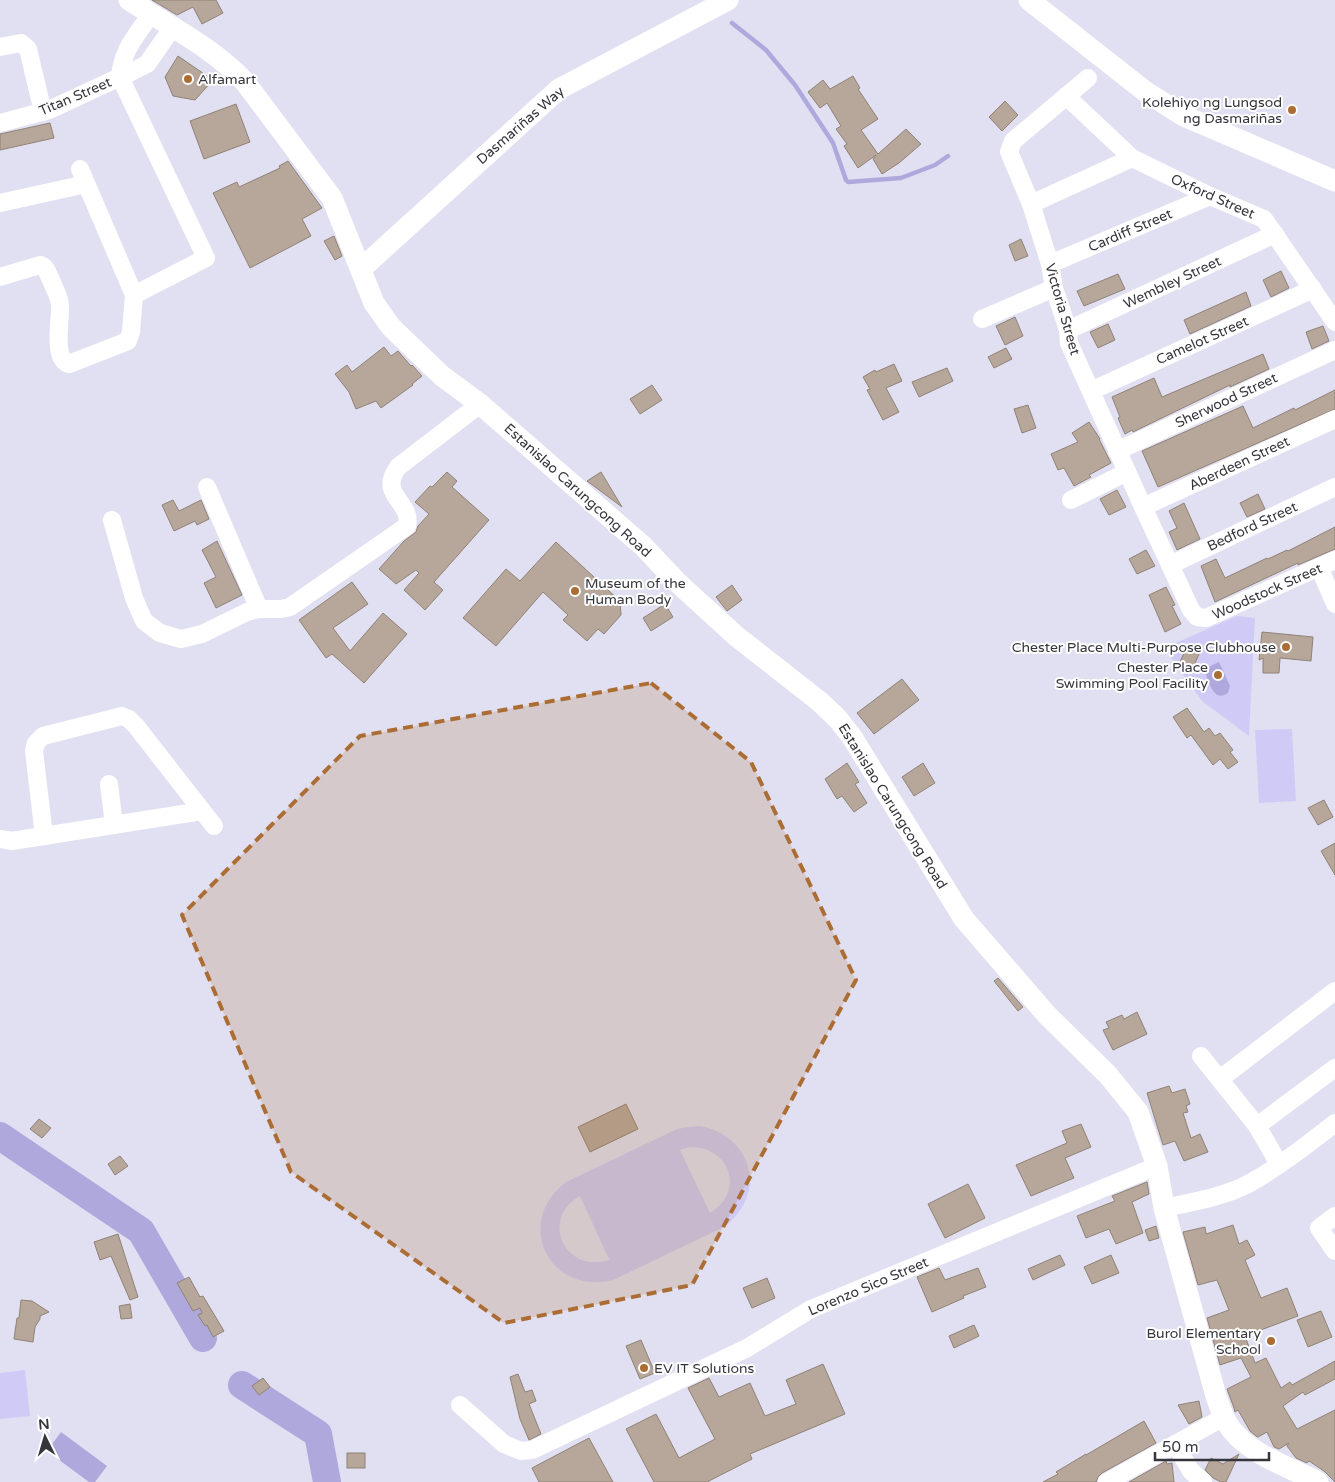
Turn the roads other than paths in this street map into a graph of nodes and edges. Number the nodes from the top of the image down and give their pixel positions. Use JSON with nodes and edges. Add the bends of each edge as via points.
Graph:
{"nodes":[{"id":1,"x":129,"y":0,"type":"edge"},
{"id":2,"x":728,"y":0,"type":"edge"},
{"id":3,"x":1029,"y":0,"type":"edge"},
{"id":4,"x":151,"y":14,"type":"junction"},
{"id":5,"x":173,"y":27,"type":"junction"},
{"id":6,"x":0,"y":47,"type":"edge"},
{"id":7,"x":120,"y":77,"type":"junction"},
{"id":8,"x":1088,"y":78,"type":"dead end"},
{"id":9,"x":1066,"y":96,"type":"junction"},
{"id":10,"x":42,"y":112,"type":"junction"},
{"id":11,"x":0,"y":123,"type":"edge"},
{"id":12,"x":1132,"y":158,"type":"junction"},
{"id":13,"x":1335,"y":181,"type":"edge"},
{"id":14,"x":1210,"y":196,"type":"junction"},
{"id":15,"x":0,"y":203,"type":"edge"},
{"id":16,"x":1031,"y":204,"type":"junction"},
{"id":17,"x":1275,"y":234,"type":"junction"},
{"id":18,"x":1050,"y":264,"type":"junction"},
{"id":19,"x":361,"y":269,"type":"junction"},
{"id":20,"x":0,"y":277,"type":"edge"},
{"id":21,"x":1054,"y":288,"type":"junction"},
{"id":22,"x":1314,"y":290,"type":"junction"},
{"id":23,"x":134,"y":295,"type":"junction"},
{"id":24,"x":982,"y":319,"type":"dead end"},
{"id":25,"x":1335,"y":322,"type":"edge"},
{"id":26,"x":1068,"y":330,"type":"junction"},
{"id":27,"x":1335,"y":350,"type":"edge"},
{"id":28,"x":1091,"y":390,"type":"junction"},
{"id":29,"x":480,"y":404,"type":"junction"},
{"id":30,"x":1335,"y":419,"type":"edge"},
{"id":31,"x":1117,"y":451,"type":"junction"},
{"id":32,"x":1127,"y":472,"type":"junction"},
{"id":33,"x":207,"y":487,"type":"dead end"},
{"id":34,"x":1335,"y":488,"type":"edge"},
{"id":35,"x":1071,"y":500,"type":"dead end"},
{"id":36,"x":1143,"y":507,"type":"junction"},
{"id":37,"x":112,"y":520,"type":"dead end"},
{"id":38,"x":1327,"y":564,"type":"edge"},
{"id":39,"x":1170,"y":566,"type":"junction"},
{"id":40,"x":1335,"y":604,"type":"edge"},
{"id":41,"x":259,"y":609,"type":"junction"},
{"id":42,"x":1198,"y":617,"type":"joint"},
{"id":43,"x":109,"y":784,"type":"dead end"},
{"id":44,"x":202,"y":811,"type":"junction"},
{"id":45,"x":114,"y":826,"type":"junction"},
{"id":46,"x":214,"y":826,"type":"dead end"},
{"id":47,"x":44,"y":836,"type":"junction"},
{"id":48,"x":0,"y":839,"type":"edge"},
{"id":49,"x":1335,"y":991,"type":"edge"},
{"id":50,"x":1201,"y":1056,"type":"dead end"},
{"id":51,"x":1335,"y":1068,"type":"edge"},
{"id":52,"x":1220,"y":1079,"type":"junction"},
{"id":53,"x":1257,"y":1126,"type":"junction"},
{"id":54,"x":1333,"y":1128,"type":"edge"},
{"id":55,"x":1279,"y":1164,"type":"junction"},
{"id":56,"x":1157,"y":1166,"type":"junction"},
{"id":57,"x":1164,"y":1208,"type":"junction"},
{"id":58,"x":1335,"y":1216,"type":"edge"},
{"id":59,"x":1335,"y":1251,"type":"edge"},
{"id":60,"x":460,"y":1405,"type":"dead end"},
{"id":61,"x":1224,"y":1417,"type":"junction"},
{"id":62,"x":1176,"y":1444,"type":"junction"},
{"id":63,"x":1107,"y":1482,"type":"edge"},
{"id":64,"x":1201,"y":1482,"type":"edge"},
{"id":65,"x":1318,"y":1482,"type":"edge"}],
"edges":[{"from":1,"to":4,"type":"street","name":"Estanislao Carungcong Road"},
{"from":2,"to":19,"type":"street","name":"Dasmariñas Way","via":[[559,89]]},
{"from":3,"to":13,"type":"street","via":[[1146,92],[1184,116]]},
{"from":4,"to":5,"type":"street","name":"Estanislao Carungcong Road"},
{"from":4,"to":7,"type":"street","via":[[128,47],[121,62]]},
{"from":5,"to":7,"type":"street","name":"Titan Street","via":[[147,64]]},
{"from":5,"to":19,"type":"street","name":"Estanislao Carungcong Road","via":[[212,51],[251,89],[332,198]]},
{"from":6,"to":10,"type":"street","via":[[20,44],[28,49]]},
{"from":7,"to":10,"type":"street","name":"Titan Street"},
{"from":7,"to":23,"type":"street","via":[[206,258]]},
{"from":8,"to":9,"type":"street","name":"Victoria Street"},
{"from":9,"to":12,"type":"street","name":"Oxford Street"},
{"from":9,"to":16,"type":"street","name":"Victoria Street","via":[[1013,141],[1009,152]]},
{"from":10,"to":11,"type":"street","name":"Titan Street"},
{"from":12,"to":14,"type":"street","name":"Oxford Street"},
{"from":12,"to":16,"type":"street"},
{"from":14,"to":17,"type":"street","name":"Oxford Street","via":[[1264,219]]},
{"from":14,"to":18,"type":"street","name":"Cardiff Street"},
{"from":15,"to":23,"type":"street","via":[[83,176]]},
{"from":16,"to":18,"type":"street","name":"Victoria Street"},
{"from":17,"to":22,"type":"street","name":"Oxford Street"},
{"from":17,"to":26,"type":"street","name":"Wembley Street"},
{"from":18,"to":21,"type":"street","name":"Victoria Street"},
{"from":19,"to":29,"type":"street","name":"Estanislao Carungcong Road","via":[[374,303],[391,327],[442,376]]},
{"from":20,"to":23,"type":"street","via":[[40,265],[46,268],[60,304],[61,359],[68,364],[128,341]]},
{"from":21,"to":24,"type":"street"},
{"from":21,"to":26,"type":"street","name":"Victoria Street"},
{"from":22,"to":25,"type":"street","name":"Oxford Street"},
{"from":22,"to":28,"type":"street","name":"Camelot Street"},
{"from":26,"to":28,"type":"street","name":"Victoria Street","via":[[1069,343]]},
{"from":27,"to":31,"type":"street","name":"Sherwood Street"},
{"from":28,"to":31,"type":"street","name":"Victoria Street"},
{"from":29,"to":41,"type":"street","via":[[392,475],[391,490],[407,514],[407,526],[290,606]]},
{"from":29,"to":56,"type":"street","name":"Estanislao Carungcong Road","via":[[643,546],[736,636],[837,718],[852,737],[964,919],[1047,1015],[1108,1075],[1138,1112]]},
{"from":30,"to":36,"type":"street","name":"Aberdeen Street"},
{"from":31,"to":32,"type":"street","name":"Victoria Street"},
{"from":32,"to":35,"type":"street"},
{"from":32,"to":36,"type":"street","name":"Victoria Street"},
{"from":33,"to":41,"type":"street"},
{"from":34,"to":39,"type":"street","name":"Bedford Street"},
{"from":36,"to":39,"type":"street","name":"Victoria Street"},
{"from":37,"to":41,"type":"street","via":[[134,598],[144,621],[160,632],[181,638],[202,634]]},
{"from":38,"to":40,"type":"street"},
{"from":38,"to":42,"type":"street","name":"Woodstock Street","via":[[1206,618]]},
{"from":39,"to":42,"type":"street","name":"Victoria Street","via":[[1191,610]]},
{"from":43,"to":45,"type":"street"},
{"from":44,"to":45,"type":"street"},
{"from":44,"to":46,"type":"street"},
{"from":44,"to":47,"type":"street","via":[[136,726],[122,716],[37,740],[34,751]]},
{"from":45,"to":47,"type":"street"},
{"from":47,"to":48,"type":"street","via":[[12,841]]},
{"from":49,"to":52,"type":"street"},
{"from":50,"to":52,"type":"street"},
{"from":51,"to":53,"type":"street"},
{"from":52,"to":53,"type":"street"},
{"from":53,"to":55,"type":"street"},
{"from":54,"to":55,"type":"street"},
{"from":55,"to":57,"type":"street","via":[[1229,1191]]},
{"from":56,"to":57,"type":"street","name":"Estanislao Carungcong Road"},
{"from":56,"to":60,"type":"street","name":"Lorenzo Sico Street","via":[[811,1309],[747,1348],[532,1450],[521,1451],[504,1444]]},
{"from":57,"to":61,"type":"street","name":"Estanislao Carungcong Road"},
{"from":58,"to":59,"type":"street","via":[[1319,1228]]},
{"from":61,"to":62,"type":"street"},
{"from":61,"to":65,"type":"street","name":"Estanislao Carungcong Road","via":[[1237,1436],[1257,1452]]},
{"from":62,"to":63,"type":"street"},
{"from":62,"to":64,"type":"street"}]}
